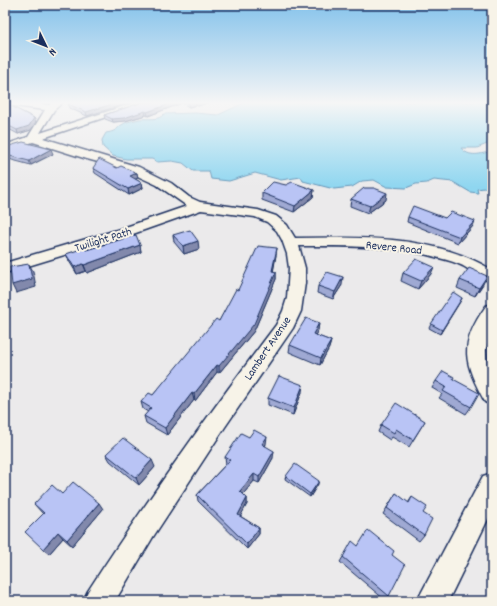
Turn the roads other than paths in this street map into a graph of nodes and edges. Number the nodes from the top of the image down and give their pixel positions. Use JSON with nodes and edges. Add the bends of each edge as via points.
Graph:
{"nodes":[{"id":1,"x":37,"y":130,"type":"edge"},
{"id":2,"x":59,"y":130,"type":"edge"},
{"id":3,"x":33,"y":139,"type":"junction"},
{"id":4,"x":5,"y":148,"type":"edge"},
{"id":5,"x":200,"y":206,"type":"junction"},
{"id":6,"x":290,"y":242,"type":"junction"},
{"id":7,"x":5,"y":268,"type":"edge"},
{"id":8,"x":492,"y":277,"type":"edge"},
{"id":9,"x":492,"y":310,"type":"edge"},
{"id":10,"x":492,"y":396,"type":"edge"},
{"id":11,"x":492,"y":485,"type":"edge"},
{"id":12,"x":98,"y":601,"type":"edge"},
{"id":13,"x":432,"y":601,"type":"edge"}],
"edges":[{"from":1,"to":3,"type":"street"},
{"from":2,"to":3,"type":"street"},
{"from":3,"to":4,"type":"street"},
{"from":3,"to":5,"type":"street","name":"Lambert Avenue","via":[[134,168],[174,190],[190,203]]},
{"from":5,"to":6,"type":"street","name":"Lambert Avenue","via":[[259,214],[280,225]]},
{"from":5,"to":7,"type":"street","name":"Twilight Path","via":[[125,232]]},
{"from":6,"to":8,"type":"street","name":"Revere Road","via":[[348,242],[424,249],[470,264]]},
{"from":6,"to":12,"type":"street","name":"Lambert Avenue","via":[[296,264],[297,284],[292,311],[284,328],[144,528]]},
{"from":9,"to":10,"type":"street","via":[[477,342],[475,357],[480,374]]},
{"from":11,"to":13,"type":"street"}]}
